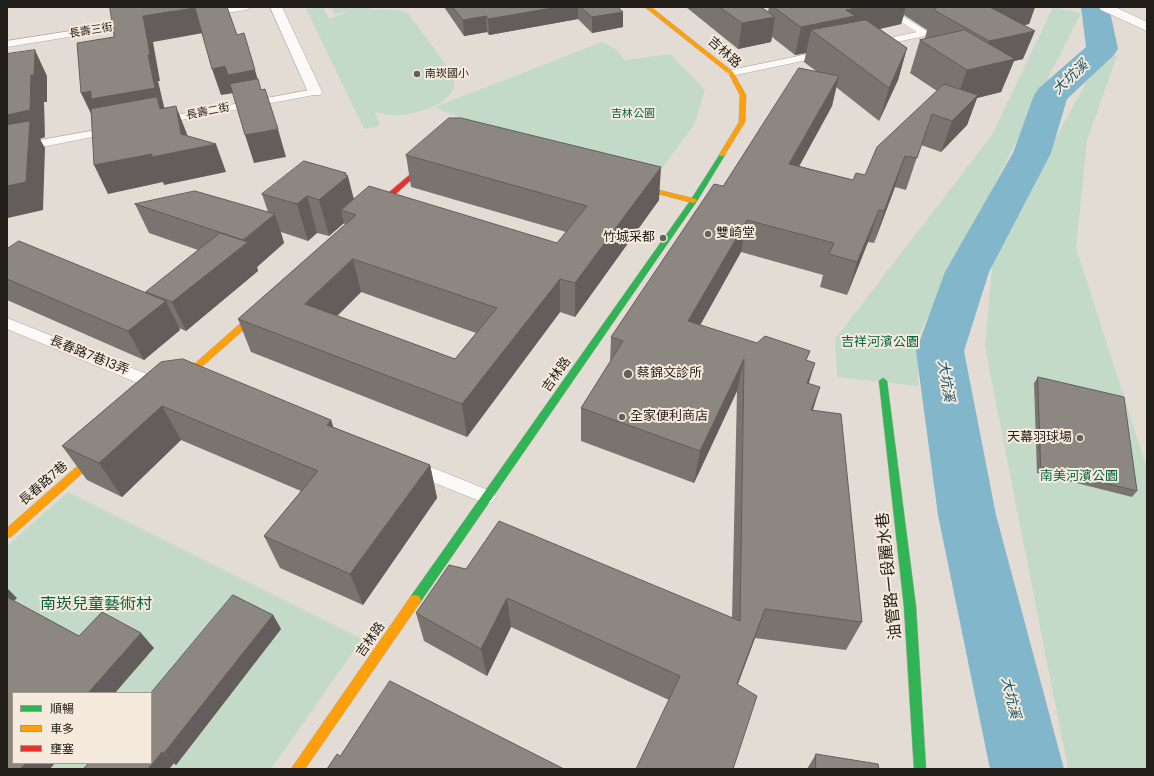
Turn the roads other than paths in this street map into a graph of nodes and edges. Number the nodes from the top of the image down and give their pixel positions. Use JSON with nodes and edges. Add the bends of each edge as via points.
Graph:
{"nodes":[{"id":1,"x":246,"y":7,"type":"edge"},
{"id":2,"x":276,"y":7,"type":"edge"},
{"id":3,"x":648,"y":7,"type":"edge"},
{"id":4,"x":882,"y":7,"type":"edge"},
{"id":5,"x":1105,"y":7,"type":"edge"},
{"id":6,"x":200,"y":14,"type":"edge"},
{"id":7,"x":146,"y":22,"type":"edge"},
{"id":8,"x":1147,"y":27,"type":"edge"},
{"id":9,"x":7,"y":44,"type":"edge"},
{"id":10,"x":863,"y":46,"type":"edge"},
{"id":11,"x":840,"y":51,"type":"edge"},
{"id":12,"x":731,"y":73,"type":"junction"},
{"id":13,"x":315,"y":92,"type":"joint"},
{"id":14,"x":146,"y":124,"type":"edge"},
{"id":15,"x":123,"y":128,"type":"edge"},
{"id":16,"x":442,"y":148,"type":"edge"},
{"id":17,"x":7,"y":150,"type":"edge"},
{"id":18,"x":617,"y":182,"type":"edge"},
{"id":19,"x":693,"y":202,"type":"junction"},
{"id":20,"x":360,"y":222,"type":"edge"},
{"id":21,"x":272,"y":300,"type":"edge"},
{"id":22,"x":7,"y":323,"type":"edge"},
{"id":23,"x":883,"y":381,"type":"dead end"},
{"id":24,"x":167,"y":393,"type":"joint"},
{"id":25,"x":112,"y":441,"type":"edge"},
{"id":26,"x":400,"y":461,"type":"edge"},
{"id":27,"x":487,"y":497,"type":"junction"},
{"id":28,"x":7,"y":534,"type":"edge"},
{"id":29,"x":297,"y":769,"type":"edge"},
{"id":30,"x":920,"y":769,"type":"edge"}],
"edges":[{"from":1,"to":6,"type":"lane"},
{"from":2,"to":13,"type":"street"},
{"from":3,"to":12,"type":"street","name":"吉林路"},
{"from":4,"to":10,"type":"lane","via":[[925,33]]},
{"from":5,"to":8,"type":"street"},
{"from":7,"to":9,"type":"lane","name":"長壽三街"},
{"from":11,"to":12,"type":"lane"},
{"from":12,"to":19,"type":"street","name":"吉林路","via":[[743,95],[742,122]]},
{"from":13,"to":14,"type":"lane","name":"長壽二街"},
{"from":15,"to":17,"type":"lane"},
{"from":16,"to":20,"type":"street"},
{"from":18,"to":19,"type":"street"},
{"from":19,"to":27,"type":"street","name":"吉林路"},
{"from":21,"to":24,"type":"street","via":[[196,377]]},
{"from":22,"to":24,"type":"lane","name":"長春路7巷13弄"},
{"from":23,"to":30,"type":"street","name":"油管路一段麗水巷","via":[[910,607]]},
{"from":25,"to":28,"type":"street","name":"長春路7巷"},
{"from":26,"to":27,"type":"lane"},
{"from":27,"to":29,"type":"street","name":"吉林路"}]}
